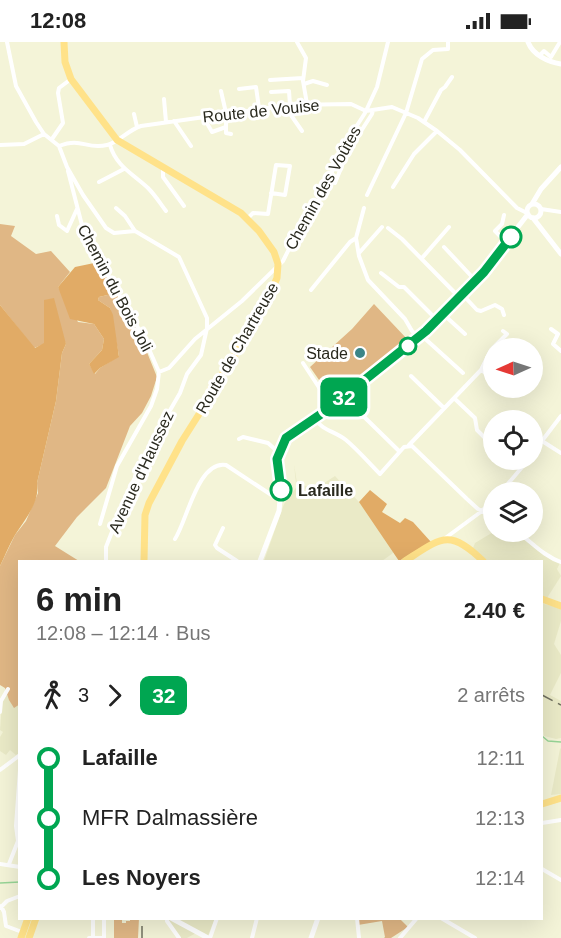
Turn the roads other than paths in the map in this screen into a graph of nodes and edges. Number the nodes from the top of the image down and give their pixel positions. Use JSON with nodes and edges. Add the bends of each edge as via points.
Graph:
{"nodes":[{"id":1,"x":7,"y":42,"type":"edge"},
{"id":2,"x":64,"y":42,"type":"edge"},
{"id":3,"x":297,"y":42,"type":"edge"},
{"id":4,"x":388,"y":42,"type":"edge"},
{"id":5,"x":448,"y":42,"type":"edge"},
{"id":6,"x":528,"y":42,"type":"edge"},
{"id":7,"x":560,"y":42,"type":"edge"},
{"id":8,"x":542,"y":53,"type":"junction"},
{"id":9,"x":561,"y":64,"type":"edge"},
{"id":10,"x":452,"y":77,"type":"dead end"},
{"id":11,"x":303,"y":78,"type":"junction"},
{"id":12,"x":72,"y":79,"type":"junction"},
{"id":13,"x":270,"y":80,"type":"dead end"},
{"id":14,"x":303,"y":84,"type":"junction"},
{"id":15,"x":327,"y":86,"type":"dead end"},
{"id":16,"x":239,"y":89,"type":"dead end"},
{"id":17,"x":221,"y":91,"type":"dead end"},
{"id":18,"x":271,"y":92,"type":"dead end"},
{"id":19,"x":164,"y":99,"type":"dead end"},
{"id":20,"x":307,"y":104,"type":"junction"},
{"id":21,"x":288,"y":106,"type":"junction"},
{"id":22,"x":259,"y":108,"type":"junction"},
{"id":23,"x":373,"y":110,"type":"junction"},
{"id":24,"x":366,"y":111,"type":"junction"},
{"id":25,"x":226,"y":113,"type":"junction"},
{"id":26,"x":406,"y":113,"type":"junction"},
{"id":27,"x":134,"y":114,"type":"dead end"},
{"id":28,"x":174,"y":121,"type":"junction"},
{"id":29,"x":166,"y":122,"type":"junction"},
{"id":30,"x":424,"y":122,"type":"junction"},
{"id":31,"x":208,"y":125,"type":"dead end"},
{"id":32,"x":138,"y":127,"type":"junction"},
{"id":33,"x":226,"y":127,"type":"junction"},
{"id":34,"x":302,"y":131,"type":"dead end"},
{"id":35,"x":436,"y":131,"type":"junction"},
{"id":36,"x":44,"y":134,"type":"junction"},
{"id":37,"x":231,"y":134,"type":"dead end"},
{"id":38,"x":52,"y":139,"type":"junction"},
{"id":39,"x":117,"y":140,"type":"junction"},
{"id":40,"x":0,"y":145,"type":"edge"},
{"id":41,"x":110,"y":145,"type":"junction"},
{"id":42,"x":59,"y":146,"type":"junction"},
{"id":43,"x":191,"y":146,"type":"dead end"},
{"id":44,"x":67,"y":167,"type":"junction"},
{"id":45,"x":164,"y":167,"type":"junction"},
{"id":46,"x":561,"y":167,"type":"edge"},
{"id":47,"x":124,"y":169,"type":"junction"},
{"id":48,"x":99,"y":182,"type":"dead end"},
{"id":49,"x":335,"y":183,"type":"dead end"},
{"id":50,"x":393,"y":187,"type":"dead end"},
{"id":51,"x":271,"y":193,"type":"junction"},
{"id":52,"x":367,"y":195,"type":"dead end"},
{"id":53,"x":184,"y":206,"type":"dead end"},
{"id":54,"x":116,"y":208,"type":"dead end"},
{"id":55,"x":364,"y":208,"type":"dead end"},
{"id":56,"x":77,"y":209,"type":"junction"},
{"id":57,"x":166,"y":211,"type":"dead end"},
{"id":58,"x":533,"y":212,"type":"junction"},
{"id":59,"x":561,"y":212,"type":"edge"},
{"id":60,"x":504,"y":215,"type":"dead end"},
{"id":61,"x":57,"y":216,"type":"dead end"},
{"id":62,"x":248,"y":218,"type":"junction"},
{"id":63,"x":382,"y":227,"type":"dead end"},
{"id":64,"x":449,"y":227,"type":"dead end"},
{"id":65,"x":388,"y":228,"type":"dead end"},
{"id":66,"x":135,"y":231,"type":"junction"},
{"id":67,"x":356,"y":238,"type":"junction"},
{"id":68,"x":507,"y":243,"type":"junction"},
{"id":69,"x":444,"y":247,"type":"dead end"},
{"id":70,"x":358,"y":254,"type":"junction"},
{"id":71,"x":561,"y":254,"type":"edge"},
{"id":72,"x":422,"y":258,"type":"junction"},
{"id":73,"x":278,"y":264,"type":"junction"},
{"id":74,"x":381,"y":273,"type":"dead end"},
{"id":75,"x":476,"y":281,"type":"junction"},
{"id":76,"x":311,"y":290,"type":"dead end"},
{"id":77,"x":461,"y":296,"type":"junction"},
{"id":78,"x":443,"y":314,"type":"junction"},
{"id":79,"x":504,"y":315,"type":"dead end"},
{"id":80,"x":437,"y":320,"type":"junction"},
{"id":81,"x":207,"y":328,"type":"junction"},
{"id":82,"x":551,"y":329,"type":"dead end"},
{"id":83,"x":504,"y":331,"type":"dead end"},
{"id":84,"x":465,"y":334,"type":"dead end"},
{"id":85,"x":420,"y":336,"type":"junction"},
{"id":86,"x":561,"y":351,"type":"edge"},
{"id":87,"x":303,"y":363,"type":"dead end"},
{"id":88,"x":481,"y":370,"type":"joint"},
{"id":89,"x":159,"y":372,"type":"junction"},
{"id":90,"x":463,"y":373,"type":"dead end"},
{"id":91,"x":411,"y":376,"type":"dead end"},
{"id":92,"x":347,"y":395,"type":"junction"},
{"id":93,"x":454,"y":399,"type":"junction"},
{"id":94,"x":334,"y":405,"type":"junction"},
{"id":95,"x":444,"y":408,"type":"junction"},
{"id":96,"x":561,"y":416,"type":"edge"},
{"id":97,"x":315,"y":419,"type":"junction"},
{"id":98,"x":559,"y":421,"type":"edge"},
{"id":99,"x":483,"y":435,"type":"edge"},
{"id":100,"x":239,"y":439,"type":"dead end"},
{"id":101,"x":543,"y":440,"type":"edge"},
{"id":102,"x":543,"y":442,"type":"edge"},
{"id":103,"x":409,"y":445,"type":"junction"},
{"id":104,"x":399,"y":451,"type":"junction"},
{"id":105,"x":278,"y":452,"type":"junction"},
{"id":106,"x":561,"y":453,"type":"edge"},
{"id":107,"x":281,"y":499,"type":"junction"},
{"id":108,"x":482,"y":511,"type":"joint"},
{"id":109,"x":100,"y":524,"type":"dead end"},
{"id":110,"x":223,"y":528,"type":"dead end"},
{"id":111,"x":175,"y":539,"type":"dead end"},
{"id":112,"x":444,"y":540,"type":"junction"},
{"id":113,"x":532,"y":542,"type":"edge"},
{"id":114,"x":106,"y":560,"type":"edge"},
{"id":115,"x":144,"y":560,"type":"edge"},
{"id":116,"x":235,"y":560,"type":"edge"},
{"id":117,"x":260,"y":560,"type":"edge"},
{"id":118,"x":406,"y":560,"type":"edge"},
{"id":119,"x":482,"y":560,"type":"edge"},
{"id":120,"x":561,"y":562,"type":"edge"},
{"id":121,"x":543,"y":599,"type":"edge"},
{"id":122,"x":561,"y":606,"type":"edge"},
{"id":123,"x":8,"y":688,"type":"dead end"},
{"id":124,"x":0,"y":712,"type":"edge"},
{"id":125,"x":18,"y":756,"type":"edge"},
{"id":126,"x":0,"y":770,"type":"edge"},
{"id":127,"x":18,"y":792,"type":"edge"},
{"id":128,"x":561,"y":797,"type":"edge"},
{"id":129,"x":543,"y":801,"type":"edge"},
{"id":130,"x":561,"y":820,"type":"edge"},
{"id":131,"x":543,"y":823,"type":"edge"},
{"id":132,"x":18,"y":841,"type":"edge"},
{"id":133,"x":18,"y":841,"type":"edge"},
{"id":134,"x":0,"y":864,"type":"edge"},
{"id":135,"x":9,"y":864,"type":"junction"},
{"id":136,"x":18,"y":866,"type":"edge"},
{"id":137,"x":543,"y":869,"type":"edge"},
{"id":138,"x":561,"y":880,"type":"edge"},
{"id":139,"x":18,"y":897,"type":"edge"},
{"id":140,"x":1,"y":905,"type":"edge"},
{"id":141,"x":33,"y":920,"type":"edge"},
{"id":142,"x":93,"y":920,"type":"edge"},
{"id":143,"x":104,"y":920,"type":"edge"},
{"id":144,"x":170,"y":920,"type":"edge"},
{"id":145,"x":171,"y":920,"type":"edge"},
{"id":146,"x":216,"y":920,"type":"edge"},
{"id":147,"x":256,"y":920,"type":"edge"},
{"id":148,"x":317,"y":920,"type":"edge"},
{"id":149,"x":357,"y":920,"type":"edge"},
{"id":150,"x":415,"y":920,"type":"edge"},
{"id":151,"x":444,"y":920,"type":"edge"},
{"id":152,"x":28,"y":936,"type":"edge"},
{"id":153,"x":91,"y":938,"type":"edge"},
{"id":154,"x":104,"y":938,"type":"edge"},
{"id":155,"x":179,"y":938,"type":"edge"},
{"id":156,"x":209,"y":938,"type":"edge"},
{"id":157,"x":252,"y":938,"type":"edge"},
{"id":158,"x":311,"y":938,"type":"edge"},
{"id":159,"x":359,"y":938,"type":"edge"},
{"id":160,"x":400,"y":938,"type":"edge"},
{"id":161,"x":475,"y":938,"type":"edge"}],
"edges":[{"from":1,"to":36,"type":"street","via":[[16,86]]},
{"from":2,"to":12,"type":"main road","name":"Route de Chartreuse","via":[[65,62]]},
{"from":3,"to":11,"type":"street","via":[[306,58]]},
{"from":4,"to":24,"type":"street","name":"Chemin des Voûtes","via":[[377,87]]},
{"from":5,"to":26,"type":"street","via":[[448,49],[432,50],[422,59]]},
{"from":6,"to":8,"type":"street"},
{"from":7,"to":8,"type":"street","via":[[551,57]]},
{"from":8,"to":9,"type":"street","via":[[548,61]]},
{"from":10,"to":30,"type":"street"},
{"from":11,"to":13,"type":"street"},
{"from":11,"to":14,"type":"street"},
{"from":12,"to":38,"type":"street","via":[[59,88],[63,123]]},
{"from":12,"to":39,"type":"main road","name":"Route de Chartreuse"},
{"from":14,"to":15,"type":"street","via":[[313,81]]},
{"from":14,"to":20,"type":"street"},
{"from":16,"to":22,"type":"street","via":[[256,87]]},
{"from":17,"to":25,"type":"street"},
{"from":18,"to":21,"type":"street","via":[[289,91]]},
{"from":19,"to":29,"type":"street"},
{"from":20,"to":21,"type":"street","name":"Route de Vouise"},
{"from":20,"to":24,"type":"street","name":"Route de Vouise","via":[[351,104]]},
{"from":21,"to":22,"type":"street","name":"Route de Vouise"},
{"from":21,"to":34,"type":"street"},
{"from":22,"to":25,"type":"street","name":"Route de Vouise"},
{"from":23,"to":24,"type":"street","name":"Route de Vouise"},
{"from":23,"to":26,"type":"street","name":"Route de Vouise","via":[[387,107]]},
{"from":23,"to":49,"type":"street","via":[[346,153]]},
{"from":24,"to":73,"type":"street","name":"Chemin des Voûtes","via":[[339,155],[326,189]]},
{"from":25,"to":28,"type":"street","name":"Route de Vouise"},
{"from":25,"to":33,"type":"street"},
{"from":26,"to":30,"type":"street","name":"Route de Vouise"},
{"from":26,"to":52,"type":"street"},
{"from":27,"to":32,"type":"street"},
{"from":28,"to":29,"type":"street","name":"Route de Vouise"},
{"from":28,"to":43,"type":"street"},
{"from":29,"to":32,"type":"street","name":"Route de Vouise"},
{"from":30,"to":35,"type":"street","name":"Route de Vouise"},
{"from":31,"to":33,"type":"street","via":[[212,132]]},
{"from":32,"to":39,"type":"street","name":"Route de Vouise"},
{"from":33,"to":37,"type":"street","via":[[226,133]]},
{"from":35,"to":50,"type":"street","via":[[414,154]]},
{"from":35,"to":58,"type":"street","name":"Route de Vouise","via":[[515,206]]},
{"from":36,"to":38,"type":"street"},
{"from":36,"to":40,"type":"street","via":[[24,144]]},
{"from":38,"to":42,"type":"street"},
{"from":39,"to":41,"type":"street","name":"Route de Vouise"},
{"from":39,"to":45,"type":"main road","name":"Route de Chartreuse"},
{"from":41,"to":42,"type":"street","via":[[93,147],[71,141]]},
{"from":41,"to":47,"type":"street"},
{"from":42,"to":44,"type":"street"},
{"from":44,"to":56,"type":"street","name":"Chemin du Bois Joli"},
{"from":44,"to":66,"type":"street","via":[[106,228],[114,233]]},
{"from":45,"to":53,"type":"street","via":[[163,177]]},
{"from":45,"to":62,"type":"main road","name":"Route de Chartreuse"},
{"from":46,"to":58,"type":"street","via":[[542,189]]},
{"from":47,"to":48,"type":"street"},
{"from":47,"to":57,"type":"street"},
{"from":51,"to":51,"type":"street","via":[[285,195],[290,166],[276,165]]},
{"from":51,"to":62,"type":"street","via":[[268,214],[253,213]]},
{"from":54,"to":66,"type":"street"},
{"from":55,"to":67,"type":"street"},
{"from":56,"to":61,"type":"street","via":[[67,231],[59,225]]},
{"from":56,"to":89,"type":"street","name":"Chemin du Bois Joli","via":[[84,233]]},
{"from":58,"to":59,"type":"street","name":"Route de Vouise"},
{"from":58,"to":68,"type":"street"},
{"from":58,"to":71,"type":"street"},
{"from":60,"to":68,"type":"street","via":[[495,231]]},
{"from":62,"to":73,"type":"main road","name":"Route de Chartreuse"},
{"from":63,"to":70,"type":"street"},
{"from":64,"to":72,"type":"street"},
{"from":65,"to":72,"type":"street"},
{"from":66,"to":81,"type":"street","via":[[181,259],[207,318]]},
{"from":67,"to":70,"type":"street"},
{"from":67,"to":76,"type":"street"},
{"from":68,"to":75,"type":"street"},
{"from":69,"to":75,"type":"street"},
{"from":70,"to":85,"type":"street","via":[[370,284]]},
{"from":72,"to":77,"type":"street"},
{"from":73,"to":81,"type":"street","name":"Chemin des Voûtes"},
{"from":73,"to":115,"type":"main road","name":"Route de Chartreuse","via":[[277,278],[267,301],[212,386],[149,502]]},
{"from":74,"to":80,"type":"street","via":[[404,287]]},
{"from":75,"to":77,"type":"street"},
{"from":77,"to":78,"type":"street"},
{"from":77,"to":79,"type":"street","via":[[477,310],[495,305]]},
{"from":78,"to":80,"type":"street"},
{"from":78,"to":84,"type":"street"},
{"from":80,"to":85,"type":"street"},
{"from":81,"to":89,"type":"street","name":"Chemin des Voûtes","via":[[169,368]]},
{"from":81,"to":114,"type":"street","name":"Avenue d'Haussez","via":[[201,355],[187,374],[126,496],[106,547]]},
{"from":82,"to":86,"type":"street","via":[[558,334],[553,344]]},
{"from":83,"to":88,"type":"street","via":[[507,334],[491,350]]},
{"from":85,"to":90,"type":"street"},
{"from":85,"to":92,"type":"street"},
{"from":87,"to":94,"type":"street"},
{"from":88,"to":93,"type":"street"},
{"from":89,"to":109,"type":"street","via":[[151,406],[117,465]]},
{"from":91,"to":95,"type":"street"},
{"from":92,"to":94,"type":"street"},
{"from":92,"to":104,"type":"street"},
{"from":93,"to":95,"type":"street"},
{"from":93,"to":99,"type":"street","via":[[475,418],[477,430]]},
{"from":94,"to":97,"type":"street"},
{"from":95,"to":103,"type":"street"},
{"from":96,"to":98,"type":"street"},
{"from":97,"to":104,"type":"street","via":[[347,441],[380,474]]},
{"from":97,"to":105,"type":"street","via":[[289,435]]},
{"from":98,"to":101,"type":"street"},
{"from":100,"to":105,"type":"street","via":[[268,443]]},
{"from":102,"to":106,"type":"street"},
{"from":103,"to":104,"type":"street"},
{"from":103,"to":108,"type":"street"},
{"from":105,"to":107,"type":"street"},
{"from":107,"to":111,"type":"street","via":[[221,464],[202,479]]},
{"from":107,"to":117,"type":"street"},
{"from":108,"to":112,"type":"street"},
{"from":110,"to":116,"type":"street","via":[[215,545]]},
{"from":112,"to":118,"type":"main road"},
{"from":112,"to":119,"type":"main road","via":[[461,542]]},
{"from":113,"to":120,"type":"street"},
{"from":121,"to":122,"type":"main road"},
{"from":123,"to":124,"type":"street"},
{"from":125,"to":126,"type":"street"},
{"from":127,"to":132,"type":"street"},
{"from":128,"to":129,"type":"main road"},
{"from":130,"to":131,"type":"street"},
{"from":133,"to":135,"type":"street"},
{"from":134,"to":135,"type":"street"},
{"from":135,"to":136,"type":"street"},
{"from":137,"to":138,"type":"street"},
{"from":139,"to":140,"type":"street"},
{"from":140,"to":152,"type":"street","via":[[7,927]]},
{"from":141,"to":152,"type":"main road"},
{"from":142,"to":153,"type":"street"},
{"from":143,"to":154,"type":"street"},
{"from":144,"to":155,"type":"street"},
{"from":145,"to":156,"type":"street"},
{"from":146,"to":156,"type":"street"},
{"from":147,"to":157,"type":"street"},
{"from":148,"to":158,"type":"street"},
{"from":149,"to":159,"type":"street"},
{"from":150,"to":160,"type":"street"},
{"from":151,"to":161,"type":"street"},
{"from":153,"to":154,"type":"street"}]}
